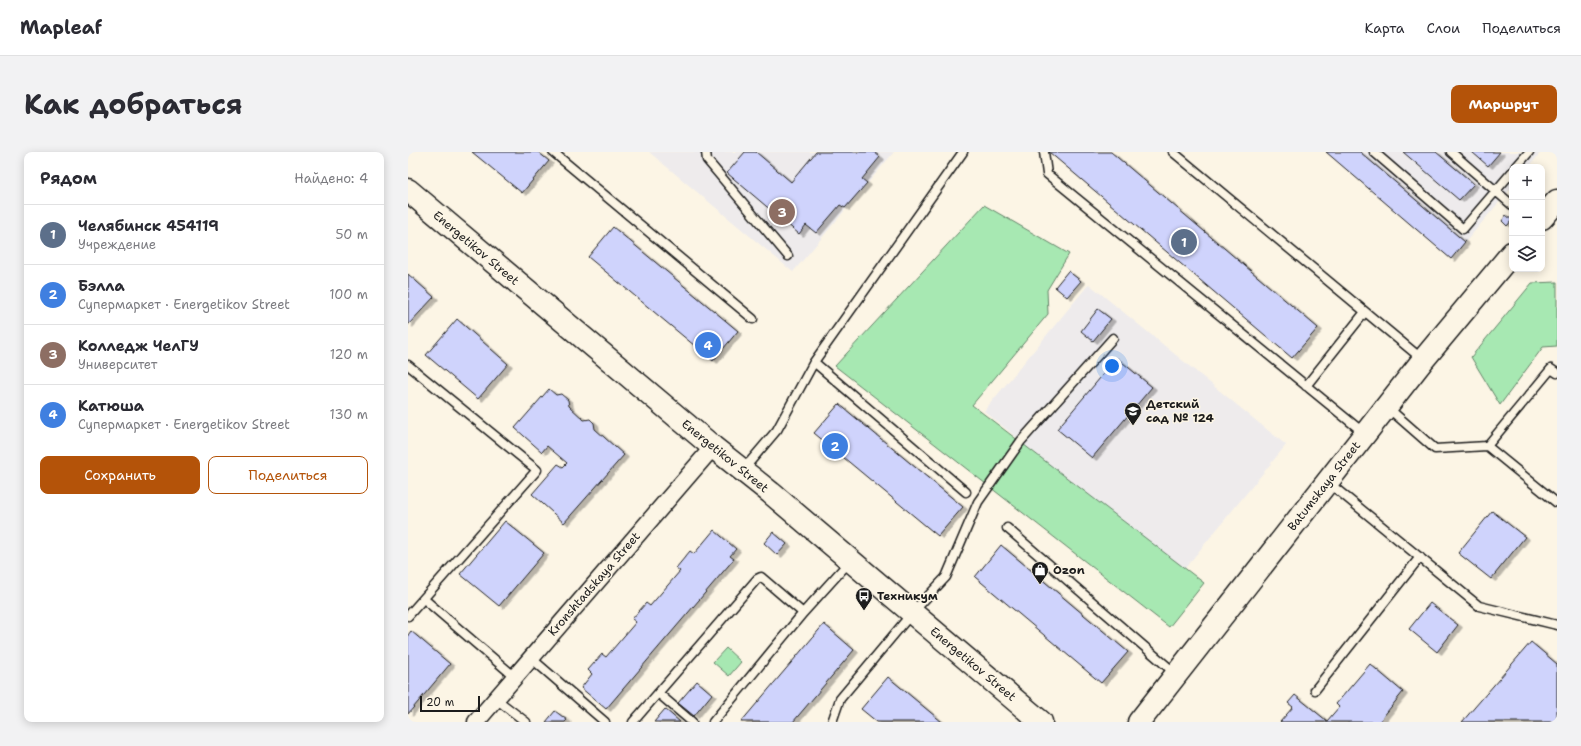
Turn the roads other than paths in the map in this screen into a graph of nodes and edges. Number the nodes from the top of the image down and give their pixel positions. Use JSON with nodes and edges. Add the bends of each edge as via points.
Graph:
{"nodes":[{"id":1,"x":553,"y":152,"type":"edge"},
{"id":2,"x":706,"y":152,"type":"edge"},
{"id":3,"x":963,"y":152,"type":"edge"},
{"id":4,"x":1044,"y":152,"type":"edge"},
{"id":5,"x":1173,"y":152,"type":"edge"},
{"id":6,"x":1374,"y":152,"type":"edge"},
{"id":7,"x":1450,"y":152,"type":"edge"},
{"id":8,"x":1529,"y":152,"type":"edge"},
{"id":9,"x":1519,"y":164,"type":"edge"},
{"id":10,"x":1509,"y":176,"type":"edge"},
{"id":11,"x":408,"y":190,"type":"edge"},
{"id":12,"x":1496,"y":191,"type":"junction"},
{"id":13,"x":1557,"y":201,"type":"edge"},
{"id":14,"x":1509,"y":202,"type":"edge"},
{"id":15,"x":1545,"y":215,"type":"edge"},
{"id":16,"x":788,"y":256,"type":"dead end"},
{"id":17,"x":1509,"y":257,"type":"edge"},
{"id":18,"x":1365,"y":312,"type":"junction"},
{"id":19,"x":753,"y":320,"type":"dead end"},
{"id":20,"x":1113,"y":338,"type":"dead end"},
{"id":21,"x":1423,"y":360,"type":"junction"},
{"id":22,"x":814,"y":362,"type":"junction"},
{"id":23,"x":408,"y":365,"type":"edge"},
{"id":24,"x":1557,"y":374,"type":"edge"},
{"id":25,"x":1306,"y":386,"type":"junction"},
{"id":26,"x":1386,"y":406,"type":"junction"},
{"id":27,"x":1365,"y":434,"type":"junction"},
{"id":28,"x":1487,"y":446,"type":"junction"},
{"id":29,"x":713,"y":447,"type":"junction"},
{"id":30,"x":742,"y":470,"type":"junction"},
{"id":31,"x":1328,"y":482,"type":"junction"},
{"id":32,"x":966,"y":492,"type":"dead end"},
{"id":33,"x":1557,"y":503,"type":"edge"},
{"id":34,"x":1007,"y":528,"type":"dead end"},
{"id":35,"x":1420,"y":558,"type":"junction"},
{"id":36,"x":850,"y":561,"type":"junction"},
{"id":37,"x":424,"y":599,"type":"junction"},
{"id":38,"x":803,"y":613,"type":"junction"},
{"id":39,"x":912,"y":613,"type":"junction"},
{"id":40,"x":408,"y":616,"type":"edge"},
{"id":41,"x":1557,"y":625,"type":"edge"},
{"id":42,"x":531,"y":658,"type":"junction"},
{"id":43,"x":1176,"y":674,"type":"junction"},
{"id":44,"x":515,"y":677,"type":"junction"},
{"id":45,"x":1315,"y":690,"type":"dead end"},
{"id":46,"x":658,"y":693,"type":"junction"},
{"id":47,"x":496,"y":699,"type":"junction"},
{"id":48,"x":834,"y":721,"type":"edge"},
{"id":49,"x":476,"y":722,"type":"edge"},
{"id":50,"x":526,"y":722,"type":"edge"},
{"id":51,"x":605,"y":722,"type":"edge"},
{"id":52,"x":633,"y":722,"type":"edge"},
{"id":53,"x":692,"y":722,"type":"edge"},
{"id":54,"x":713,"y":722,"type":"edge"},
{"id":55,"x":1041,"y":722,"type":"edge"},
{"id":56,"x":1139,"y":722,"type":"edge"}],
"edges":[{"from":1,"to":19,"type":"lane"},
{"from":2,"to":16,"type":"lane","via":[[707,160]]},
{"from":3,"to":22,"type":"lane"},
{"from":4,"to":25,"type":"lane","via":[[1047,174]]},
{"from":5,"to":18,"type":"lane"},
{"from":6,"to":12,"type":"lane","via":[[1463,229]]},
{"from":7,"to":12,"type":"lane"},
{"from":8,"to":9,"type":"lane"},
{"from":10,"to":12,"type":"lane"},
{"from":11,"to":29,"type":"street","name":"Energetikov Street"},
{"from":12,"to":14,"type":"lane"},
{"from":13,"to":15,"type":"street"},
{"from":17,"to":21,"type":"street","name":"Batumskaya Street"},
{"from":18,"to":21,"type":"lane"},
{"from":18,"to":25,"type":"lane"},
{"from":20,"to":39,"type":"lane","via":[[1021,441],[978,502],[946,577]]},
{"from":21,"to":26,"type":"street","name":"Batumskaya Street"},
{"from":22,"to":30,"type":"lane","via":[[777,430]]},
{"from":22,"to":32,"type":"lane"},
{"from":23,"to":37,"type":"lane","via":[[537,470]]},
{"from":24,"to":28,"type":"lane","via":[[1552,369]]},
{"from":25,"to":27,"type":"lane"},
{"from":26,"to":27,"type":"street","name":"Batumskaya Street"},
{"from":26,"to":28,"type":"lane","via":[[1435,449]]},
{"from":27,"to":31,"type":"street","name":"Batumskaya Street"},
{"from":28,"to":33,"type":"lane"},
{"from":29,"to":30,"type":"street","name":"Energetikov Street"},
{"from":29,"to":42,"type":"street","name":"Kronshtadskaya Street"},
{"from":30,"to":36,"type":"street","name":"Energetikov Street"},
{"from":31,"to":35,"type":"lane"},
{"from":31,"to":43,"type":"street","name":"Batumskaya Street"},
{"from":34,"to":43,"type":"lane"},
{"from":35,"to":41,"type":"lane","via":[[1479,606]]},
{"from":35,"to":45,"type":"lane"},
{"from":36,"to":38,"type":"lane"},
{"from":36,"to":39,"type":"street","name":"Energetikov Street"},
{"from":37,"to":40,"type":"lane"},
{"from":37,"to":44,"type":"lane"},
{"from":38,"to":46,"type":"lane","via":[[761,577],[757,579]]},
{"from":38,"to":54,"type":"lane"},
{"from":39,"to":48,"type":"lane","via":[[840,699]]},
{"from":39,"to":55,"type":"street","name":"Energetikov Street"},
{"from":42,"to":44,"type":"street","name":"Kronshtadskaya Street"},
{"from":42,"to":51,"type":"lane"},
{"from":43,"to":56,"type":"street","name":"Batumskaya Street"},
{"from":44,"to":47,"type":"street","name":"Kronshtadskaya Street"},
{"from":46,"to":52,"type":"lane"},
{"from":46,"to":53,"type":"lane"},
{"from":47,"to":49,"type":"street","name":"Kronshtadskaya Street"},
{"from":47,"to":50,"type":"lane"}]}
